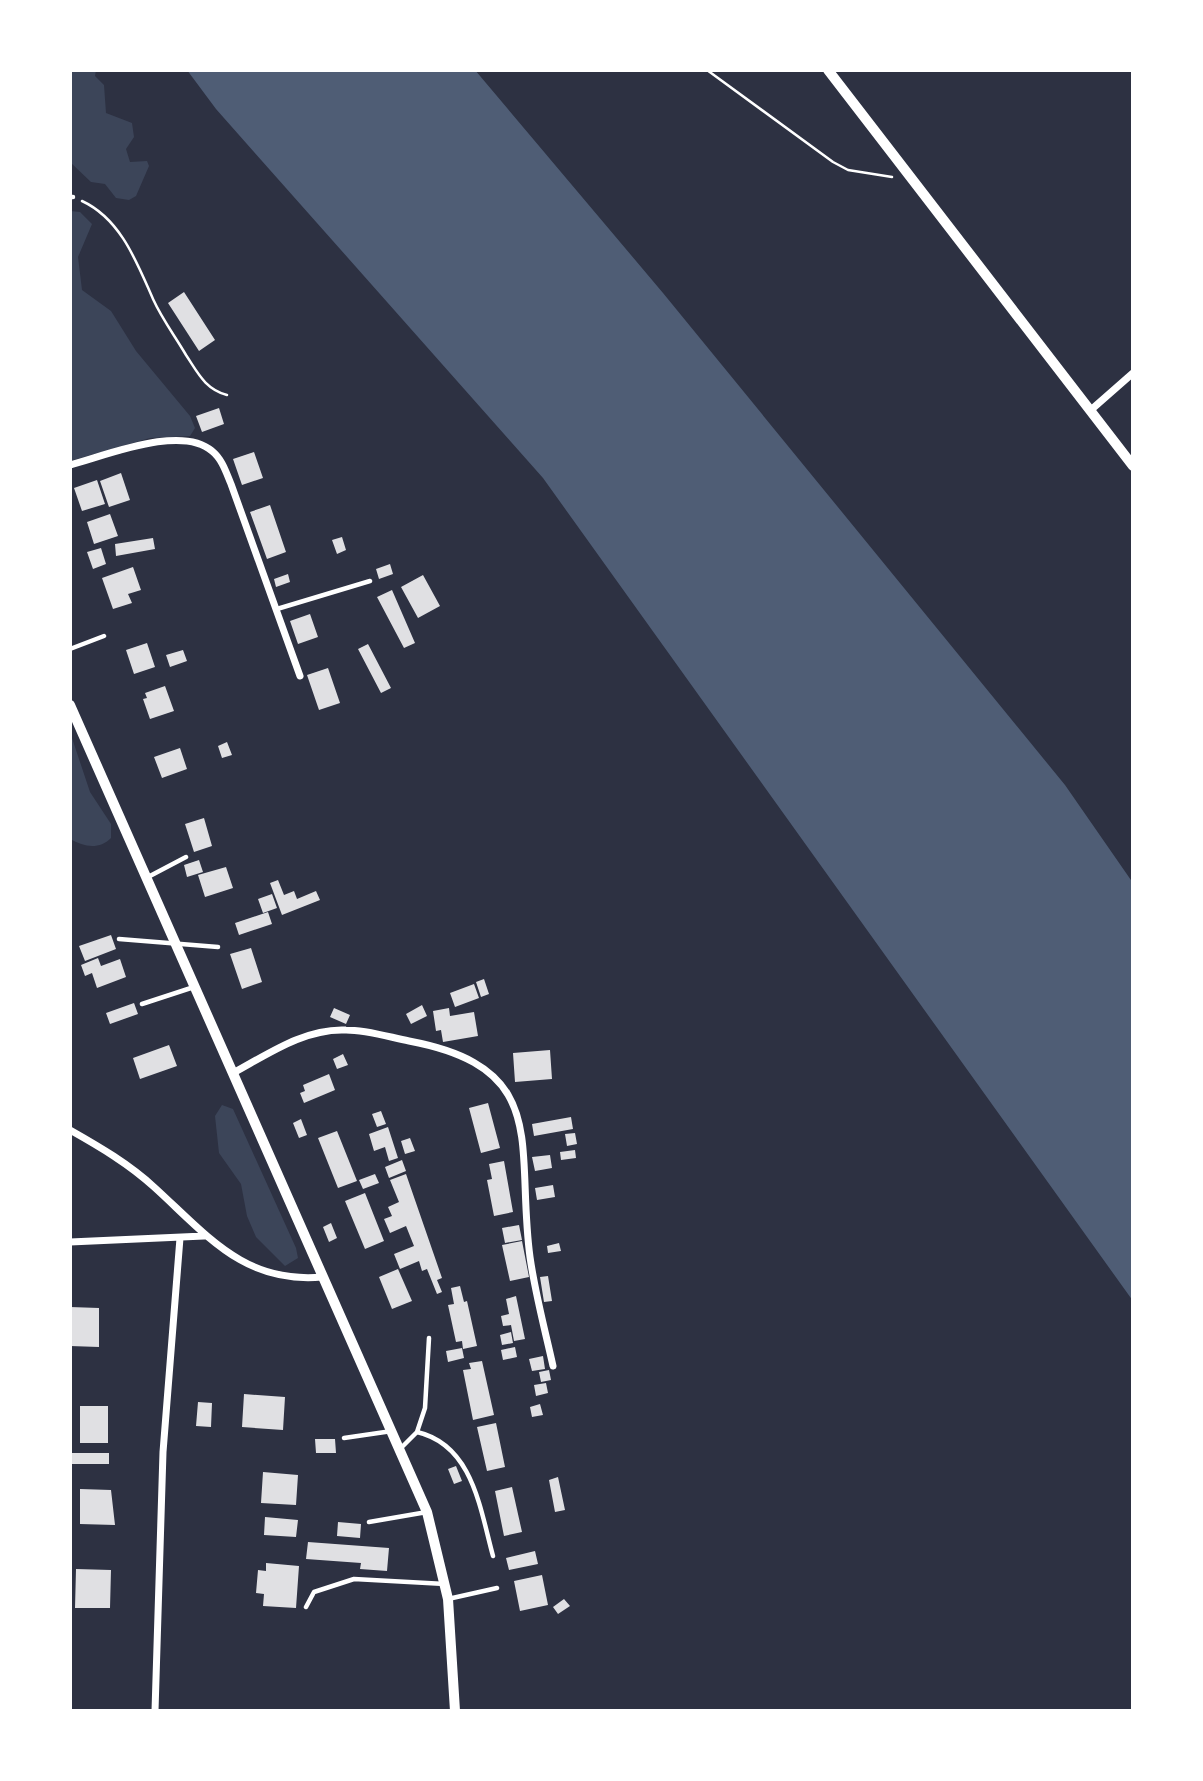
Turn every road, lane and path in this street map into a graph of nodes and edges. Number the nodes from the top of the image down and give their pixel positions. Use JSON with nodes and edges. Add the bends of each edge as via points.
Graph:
{"nodes":[{"id":1,"x":707,"y":70,"type":"edge"},
{"id":2,"x":828,"y":70,"type":"edge"},
{"id":3,"x":916,"y":183,"type":"junction"},
{"id":4,"x":72,"y":197,"type":"edge"},
{"id":5,"x":1133,"y":373,"type":"edge"},
{"id":6,"x":227,"y":395,"type":"dead end"},
{"id":7,"x":1092,"y":409,"type":"junction"},
{"id":8,"x":70,"y":465,"type":"edge"},
{"id":9,"x":1133,"y":466,"type":"edge"},
{"id":10,"x":370,"y":581,"type":"dead end"},
{"id":11,"x":277,"y":609,"type":"junction"},
{"id":12,"x":104,"y":636,"type":"dead end"},
{"id":13,"x":70,"y":649,"type":"edge"},
{"id":14,"x":300,"y":676,"type":"dead end"},
{"id":15,"x":70,"y":705,"type":"edge"},
{"id":16,"x":186,"y":857,"type":"dead end"},
{"id":17,"x":148,"y":878,"type":"junction"},
{"id":18,"x":119,"y":939,"type":"dead end"},
{"id":19,"x":176,"y":944,"type":"junction"},
{"id":20,"x":218,"y":947,"type":"dead end"},
{"id":21,"x":195,"y":987,"type":"junction"},
{"id":22,"x":142,"y":1004,"type":"dead end"},
{"id":23,"x":233,"y":1073,"type":"junction"},
{"id":24,"x":70,"y":1130,"type":"edge"},
{"id":25,"x":204,"y":1236,"type":"junction"},
{"id":26,"x":180,"y":1238,"type":"junction"},
{"id":27,"x":70,"y":1242,"type":"edge"},
{"id":28,"x":322,"y":1277,"type":"junction"},
{"id":29,"x":429,"y":1338,"type":"dead end"},
{"id":30,"x":553,"y":1366,"type":"dead end"},
{"id":31,"x":393,"y":1430,"type":"junction"},
{"id":32,"x":417,"y":1432,"type":"junction"},
{"id":33,"x":344,"y":1438,"type":"dead end"},
{"id":34,"x":401,"y":1448,"type":"junction"},
{"id":35,"x":427,"y":1512,"type":"junction"},
{"id":36,"x":369,"y":1522,"type":"dead end"},
{"id":37,"x":493,"y":1556,"type":"dead end"},
{"id":38,"x":445,"y":1584,"type":"junction"},
{"id":39,"x":497,"y":1588,"type":"dead end"},
{"id":40,"x":447,"y":1599,"type":"junction"},
{"id":41,"x":306,"y":1606,"type":"dead end"},
{"id":42,"x":155,"y":1711,"type":"edge"},
{"id":43,"x":455,"y":1711,"type":"edge"}],
"edges":[{"from":1,"to":3,"type":"path","via":[[833,162],[848,170]]},
{"from":2,"to":3,"type":"street"},
{"from":3,"to":7,"type":"street"},
{"from":4,"to":6,"type":"path","via":[[89,204],[123,237],[168,328],[203,382]]},
{"from":5,"to":7,"type":"street"},
{"from":7,"to":9,"type":"street"},
{"from":8,"to":11,"type":"street","via":[[151,443],[185,440],[212,450],[231,484]]},
{"from":10,"to":11,"type":"lane"},
{"from":11,"to":14,"type":"street"},
{"from":12,"to":13,"type":"lane"},
{"from":15,"to":17,"type":"street"},
{"from":16,"to":17,"type":"lane"},
{"from":17,"to":19,"type":"street"},
{"from":18,"to":19,"type":"lane"},
{"from":19,"to":20,"type":"lane"},
{"from":19,"to":21,"type":"street"},
{"from":21,"to":22,"type":"lane"},
{"from":21,"to":23,"type":"street"},
{"from":23,"to":28,"type":"street"},
{"from":23,"to":30,"type":"street","via":[[312,1034],[348,1030],[448,1050],[491,1071],[504,1086],[518,1119],[530,1255]]},
{"from":24,"to":25,"type":"street","via":[[153,1186]]},
{"from":25,"to":26,"type":"street"},
{"from":25,"to":28,"type":"street","via":[[254,1269],[281,1278]]},
{"from":26,"to":27,"type":"street"},
{"from":26,"to":42,"type":"street","via":[[163,1452]]},
{"from":28,"to":31,"type":"street"},
{"from":29,"to":32,"type":"lane","via":[[425,1408]]},
{"from":31,"to":33,"type":"lane"},
{"from":31,"to":34,"type":"street"},
{"from":32,"to":34,"type":"lane"},
{"from":32,"to":37,"type":"lane","via":[[433,1436],[466,1466]]},
{"from":34,"to":35,"type":"street"},
{"from":35,"to":36,"type":"lane"},
{"from":35,"to":38,"type":"street"},
{"from":38,"to":40,"type":"street"},
{"from":38,"to":41,"type":"lane","via":[[354,1579],[314,1592]]},
{"from":39,"to":40,"type":"lane"},
{"from":40,"to":43,"type":"street"}]}
